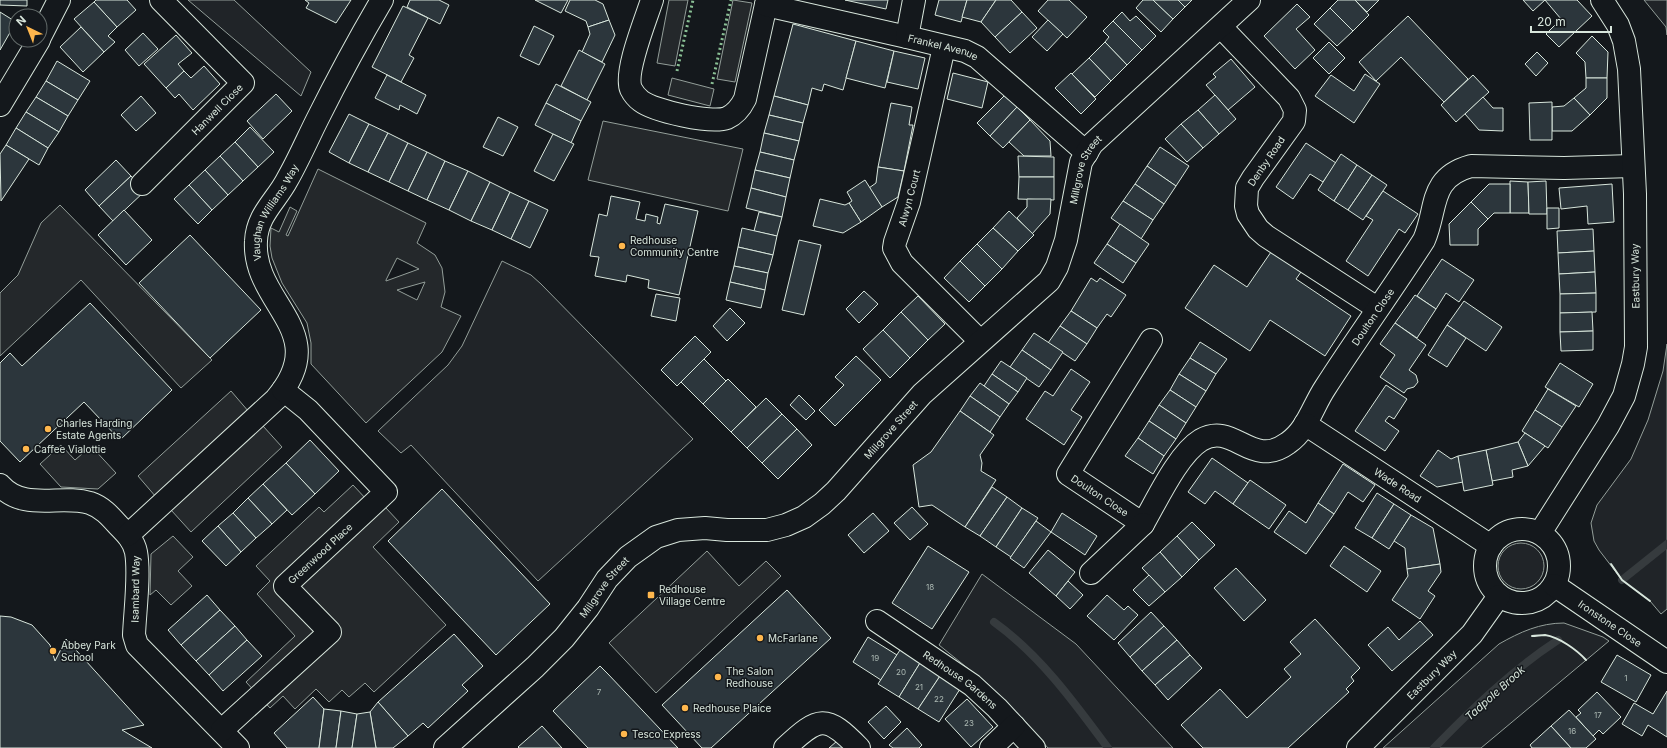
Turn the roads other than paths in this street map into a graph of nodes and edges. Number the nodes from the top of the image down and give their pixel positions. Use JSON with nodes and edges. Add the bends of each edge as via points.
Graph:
{"nodes":[{"id":1,"x":59,"y":0,"type":"edge"},
{"id":2,"x":161,"y":0,"type":"edge"},
{"id":3,"x":382,"y":0,"type":"edge"},
{"id":4,"x":914,"y":0,"type":"edge"},
{"id":5,"x":1249,"y":0,"type":"edge"},
{"id":6,"x":1602,"y":0,"type":"edge"},
{"id":7,"x":648,"y":2,"type":"edge"},
{"id":8,"x":766,"y":2,"type":"edge"},
{"id":9,"x":48,"y":21,"type":"edge"},
{"id":10,"x":1221,"y":27,"type":"junction"},
{"id":11,"x":908,"y":37,"type":"junction"},
{"id":12,"x":944,"y":47,"type":"junction"},
{"id":13,"x":33,"y":48,"type":"edge"},
{"id":14,"x":0,"y":105,"type":"edge"},
{"id":15,"x":1087,"y":153,"type":"junction"},
{"id":16,"x":1633,"y":166,"type":"junction"},
{"id":17,"x":142,"y":184,"type":"dead end"},
{"id":18,"x":1377,"y":308,"type":"junction"},
{"id":19,"x":1151,"y":340,"type":"dead end"},
{"id":20,"x":980,"y":341,"type":"junction"},
{"id":21,"x":283,"y":390,"type":"junction"},
{"id":22,"x":1305,"y":424,"type":"junction"},
{"id":23,"x":0,"y":484,"type":"edge"},
{"id":24,"x":1143,"y":524,"type":"junction"},
{"id":25,"x":1540,"y":533,"type":"junction"},
{"id":26,"x":128,"y":535,"type":"junction"},
{"id":27,"x":1491,"y":546,"type":"junction"},
{"id":28,"x":1091,"y":573,"type":"dead end"},
{"id":29,"x":1554,"y":585,"type":"junction"},
{"id":30,"x":1498,"y":596,"type":"junction"},
{"id":31,"x":877,"y":621,"type":"dead end"},
{"id":32,"x":1667,"y":662,"type":"edge"},
{"id":33,"x":1014,"y":726,"type":"junction"},
{"id":34,"x":222,"y":730,"type":"junction"},
{"id":35,"x":238,"y":748,"type":"edge"},
{"id":36,"x":445,"y":748,"type":"edge"},
{"id":37,"x":785,"y":748,"type":"edge"},
{"id":38,"x":858,"y":748,"type":"edge"},
{"id":39,"x":991,"y":748,"type":"edge"},
{"id":40,"x":1034,"y":748,"type":"edge"},
{"id":41,"x":1358,"y":748,"type":"edge"}],
"edges":[{"from":1,"to":9,"type":"street"},
{"from":2,"to":17,"type":"street","name":"Hanwell Close","via":[[243,83]]},
{"from":3,"to":21,"type":"street","name":"Vaughan Williams Way","via":[[287,181],[258,225],[258,266],[267,286],[288,318],[296,342],[294,366]]},
{"from":4,"to":11,"type":"street"},
{"from":5,"to":10,"type":"street","name":"Millgrove Street"},
{"from":6,"to":16,"type":"street","name":"Eastbury Way","via":[[1618,25],[1626,51],[1630,80]]},
{"from":7,"to":8,"type":"street","name":"Frankel Avenue","via":[[632,64],[631,88],[640,100],[657,108],[717,121],[735,113],[745,99]]},
{"from":8,"to":11,"type":"street","name":"Frankel Avenue"},
{"from":10,"to":15,"type":"street","name":"Millgrove Street","via":[[1092,144]]},
{"from":10,"to":18,"type":"street","name":"Denby Road","via":[[1289,98],[1295,110],[1294,121],[1247,188],[1246,206],[1251,221],[1281,247]]},
{"from":11,"to":12,"type":"street","name":"Frankel Avenue"},
{"from":12,"to":15,"type":"street","name":"Frankel Avenue","via":[[984,60]]},
{"from":12,"to":20,"type":"street","name":"Alwyn Court","via":[[909,202],[894,248],[902,263]]},
{"from":13,"to":14,"type":"street"},
{"from":15,"to":20,"type":"street","name":"Millgrove Street","via":[[1081,162],[1077,177],[1066,240],[1057,267],[1048,281],[1029,300]]},
{"from":16,"to":18,"type":"street","name":"Doulton Close","via":[[1462,168],[1435,195],[1429,228],[1424,240]]},
{"from":16,"to":25,"type":"street","name":"Eastbury Way","via":[[1636,347],[1630,375],[1624,396],[1608,426]]},
{"from":18,"to":22,"type":"street","name":"Doulton Close"},
{"from":19,"to":24,"type":"street","name":"Doulton Close","via":[[1068,474]]},
{"from":20,"to":36,"type":"street","name":"Millgrove Street","via":[[922,394],[830,498],[804,517],[767,530],[678,530],[656,537],[637,550],[611,574],[564,638]]},
{"from":21,"to":26,"type":"street","name":"Vaughan Williams Way"},
{"from":21,"to":34,"type":"street","name":"Greenwood Place","via":[[308,410],[386,492],[285,586],[330,632]]},
{"from":22,"to":24,"type":"street","name":"Doulton Close","via":[[1289,443],[1268,452],[1253,450],[1226,437],[1209,436],[1201,440],[1184,455]]},
{"from":22,"to":27,"type":"street","name":"Wade Road"},
{"from":23,"to":26,"type":"street","name":"Isambard Way","via":[[12,494],[25,499],[90,503],[107,513]]},
{"from":24,"to":28,"type":"street","name":"Doulton Close"},
{"from":25,"to":27,"type":"street","via":[[1513,530],[1497,538]]},
{"from":25,"to":29,"type":"street","via":[[1556,550],[1559,574]]},
{"from":26,"to":34,"type":"street","name":"Isambard Way","via":[[134,544],[137,559],[134,635],[137,645]]},
{"from":27,"to":30,"type":"street","via":[[1484,567],[1486,578]]},
{"from":29,"to":30,"type":"street","via":[[1539,599],[1529,603],[1508,601]]},
{"from":29,"to":32,"type":"street","name":"Ironstone Close"},
{"from":30,"to":41,"type":"street","name":"Eastbury Way","via":[[1472,634]]},
{"from":31,"to":33,"type":"street","name":"Redhouse Gardens","via":[[972,685]]},
{"from":33,"to":39,"type":"street"},
{"from":33,"to":40,"type":"street","name":"Redhouse Gardens"},
{"from":34,"to":35,"type":"street","name":"Isambard Way"},
{"from":37,"to":38,"type":"street","via":[[811,727],[822,723],[840,729]]}]}
